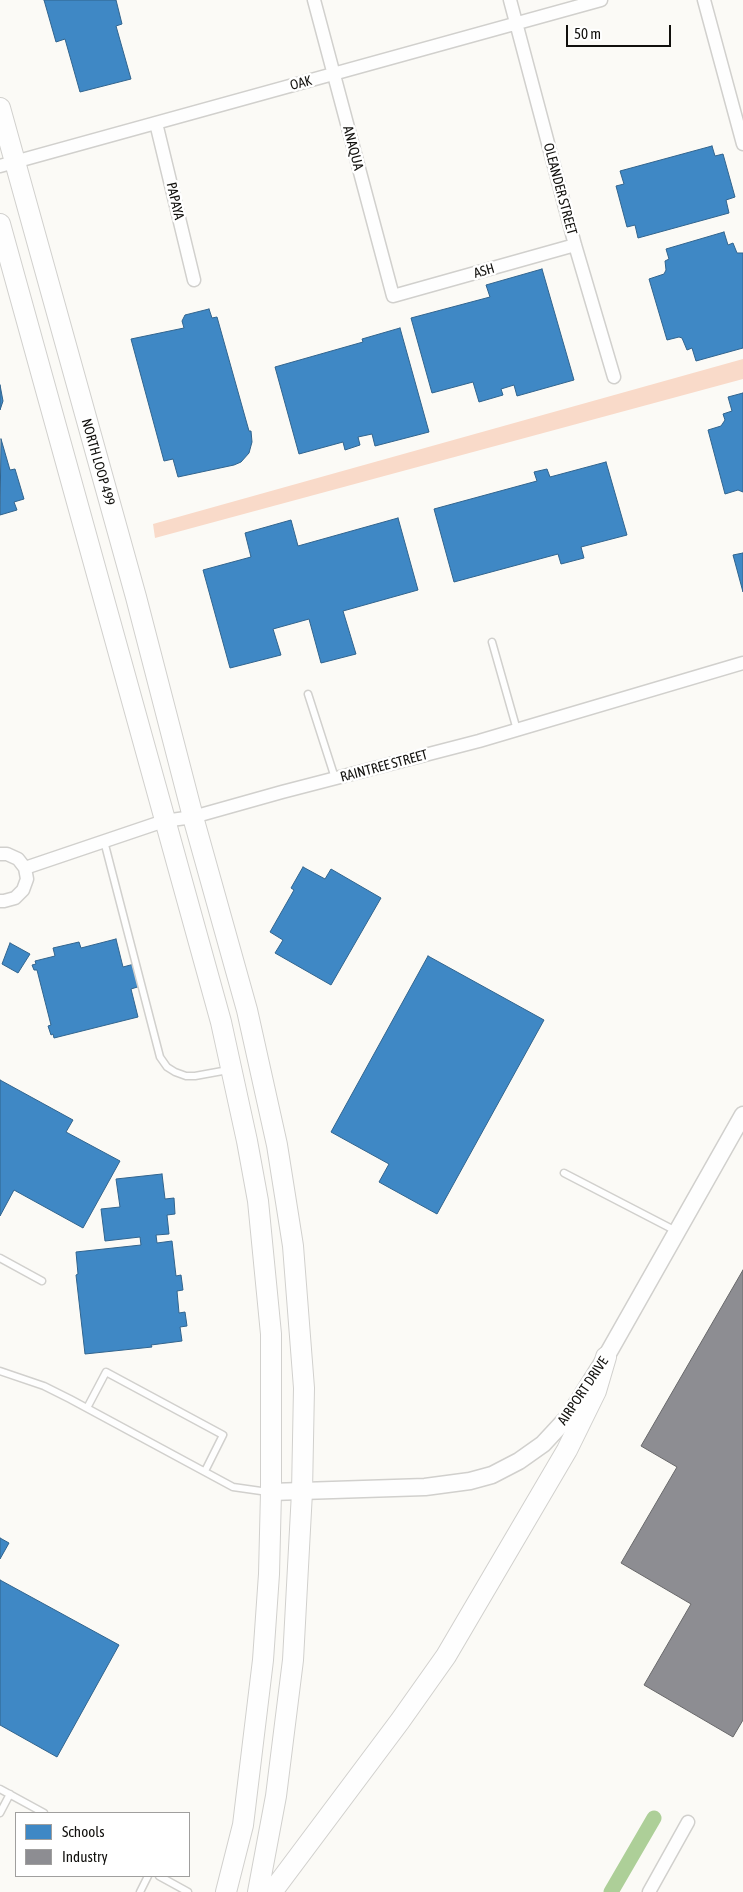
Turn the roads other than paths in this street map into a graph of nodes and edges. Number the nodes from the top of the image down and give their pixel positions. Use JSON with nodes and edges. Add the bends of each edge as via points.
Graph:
{"nodes":[{"id":1,"x":314,"y":0,"type":"edge"},
{"id":2,"x":510,"y":0,"type":"edge"},
{"id":3,"x":601,"y":0,"type":"edge"},
{"id":4,"x":704,"y":0,"type":"edge"},
{"id":5,"x":516,"y":23,"type":"junction"},
{"id":6,"x":333,"y":74,"type":"junction"},
{"id":7,"x":0,"y":108,"type":"edge"},
{"id":8,"x":156,"y":123,"type":"junction"},
{"id":9,"x":743,"y":144,"type":"edge"},
{"id":10,"x":7,"y":164,"type":"edge"},
{"id":11,"x":0,"y":224,"type":"edge"},
{"id":12,"x":575,"y":245,"type":"junction"},
{"id":13,"x":194,"y":280,"type":"dead end"},
{"id":14,"x":394,"y":296,"type":"joint"},
{"id":15,"x":614,"y":378,"type":"dead end"},
{"id":16,"x":492,"y":642,"type":"dead end"},
{"id":17,"x":743,"y":663,"type":"edge"},
{"id":18,"x":308,"y":694,"type":"dead end"},
{"id":19,"x":517,"y":730,"type":"junction"},
{"id":20,"x":335,"y":778,"type":"junction"},
{"id":21,"x":193,"y":817,"type":"junction"},
{"id":22,"x":164,"y":821,"type":"junction"},
{"id":23,"x":104,"y":842,"type":"junction"},
{"id":24,"x":0,"y":854,"type":"edge"},
{"id":25,"x":25,"y":868,"type":"junction"},
{"id":26,"x":0,"y":901,"type":"edge"},
{"id":27,"x":231,"y":1069,"type":"junction"},
{"id":28,"x":743,"y":1115,"type":"edge"},
{"id":29,"x":564,"y":1173,"type":"dead end"},
{"id":30,"x":677,"y":1232,"type":"junction"},
{"id":31,"x":0,"y":1258,"type":"edge"},
{"id":32,"x":42,"y":1280,"type":"dead end"},
{"id":33,"x":606,"y":1357,"type":"junction"},
{"id":34,"x":0,"y":1370,"type":"edge"},
{"id":35,"x":87,"y":1408,"type":"junction"},
{"id":36,"x":205,"y":1471,"type":"junction"},
{"id":37,"x":271,"y":1492,"type":"junction"},
{"id":38,"x":302,"y":1492,"type":"junction"},
{"id":39,"x":0,"y":1789,"type":"edge"},
{"id":40,"x":10,"y":1794,"type":"junction"},
{"id":41,"x":42,"y":1812,"type":"edge"},
{"id":42,"x":0,"y":1813,"type":"edge"},
{"id":43,"x":688,"y":1822,"type":"dead end"},
{"id":44,"x":148,"y":1877,"type":"edge"},
{"id":45,"x":161,"y":1877,"type":"edge"},
{"id":46,"x":140,"y":1892,"type":"edge"},
{"id":47,"x":188,"y":1892,"type":"edge"},
{"id":48,"x":226,"y":1892,"type":"edge"},
{"id":49,"x":258,"y":1892,"type":"edge"},
{"id":50,"x":272,"y":1892,"type":"edge"},
{"id":51,"x":649,"y":1892,"type":"edge"}],
"edges":[{"from":1,"to":6,"type":"street","name":"ANAQUA"},
{"from":2,"to":5,"type":"street","name":"OLEANDER STREET"},
{"from":3,"to":5,"type":"street","name":"OAK"},
{"from":4,"to":9,"type":"street"},
{"from":5,"to":6,"type":"street","name":"OAK"},
{"from":5,"to":12,"type":"street","name":"OLEANDER STREET"},
{"from":6,"to":8,"type":"street","name":"OAK"},
{"from":6,"to":14,"type":"street","name":"ANAQUA"},
{"from":7,"to":10,"type":"main road","name":"NORTH LOOP 499"},
{"from":8,"to":10,"type":"street","name":"OAK"},
{"from":8,"to":13,"type":"street","name":"PAPAYA"},
{"from":10,"to":21,"type":"main road","name":"NORTH LOOP 499","via":[[136,597]]},
{"from":11,"to":22,"type":"main road"},
{"from":12,"to":14,"type":"street","name":"ASH"},
{"from":12,"to":15,"type":"street","name":"OLEANDER STREET"},
{"from":16,"to":19,"type":"lane"},
{"from":17,"to":19,"type":"street","name":"RAINTREE STREET"},
{"from":18,"to":20,"type":"lane"},
{"from":19,"to":20,"type":"street","name":"RAINTREE STREET"},
{"from":20,"to":21,"type":"street","name":"RAINTREE STREET"},
{"from":21,"to":22,"type":"street","name":"RAINTREE STREET"},
{"from":21,"to":38,"type":"main road","name":"NORTH LOOP 499","via":[[247,1010],[279,1154],[293,1246],[303,1378]]},
{"from":22,"to":23,"type":"street","name":"RAINTREE STREET"},
{"from":22,"to":27,"type":"main road","via":[[221,1022]]},
{"from":23,"to":25,"type":"street","name":"RAINTREE STREET"},
{"from":23,"to":27,"type":"lane","via":[[160,1057],[175,1072],[186,1076]]},
{"from":24,"to":25,"type":"street","via":[[18,859]]},
{"from":25,"to":26,"type":"street","via":[[27,879],[23,890],[15,898]]},
{"from":27,"to":37,"type":"main road","via":[[258,1201],[271,1334]]},
{"from":28,"to":30,"type":"street","name":"AIRPORT DRIVE"},
{"from":29,"to":30,"type":"lane"},
{"from":30,"to":33,"type":"street","name":"AIRPORT DRIVE"},
{"from":31,"to":32,"type":"lane"},
{"from":33,"to":38,"type":"street","name":"AIRPORT DRIVE","via":[[569,1416],[543,1444],[492,1475],[425,1487]]},
{"from":33,"to":50,"type":"main road","via":[[596,1391],[567,1450],[446,1656]]},
{"from":34,"to":35,"type":"lane","via":[[44,1386]]},
{"from":35,"to":36,"type":"lane"},
{"from":35,"to":36,"type":"lane","via":[[106,1372],[223,1435]]},
{"from":36,"to":37,"type":"lane","via":[[233,1487]]},
{"from":37,"to":38,"type":"street","name":"AIRPORT DRIVE"},
{"from":37,"to":48,"type":"main road","via":[[269,1574],[258,1704],[243,1825]]},
{"from":38,"to":49,"type":"main road","name":"NORTH LOOP 499","via":[[293,1660],[276,1796]]},
{"from":39,"to":40,"type":"lane"},
{"from":40,"to":41,"type":"lane"},
{"from":40,"to":42,"type":"lane"},
{"from":43,"to":51,"type":"street"},
{"from":44,"to":46,"type":"lane"},
{"from":45,"to":47,"type":"lane"}]}
